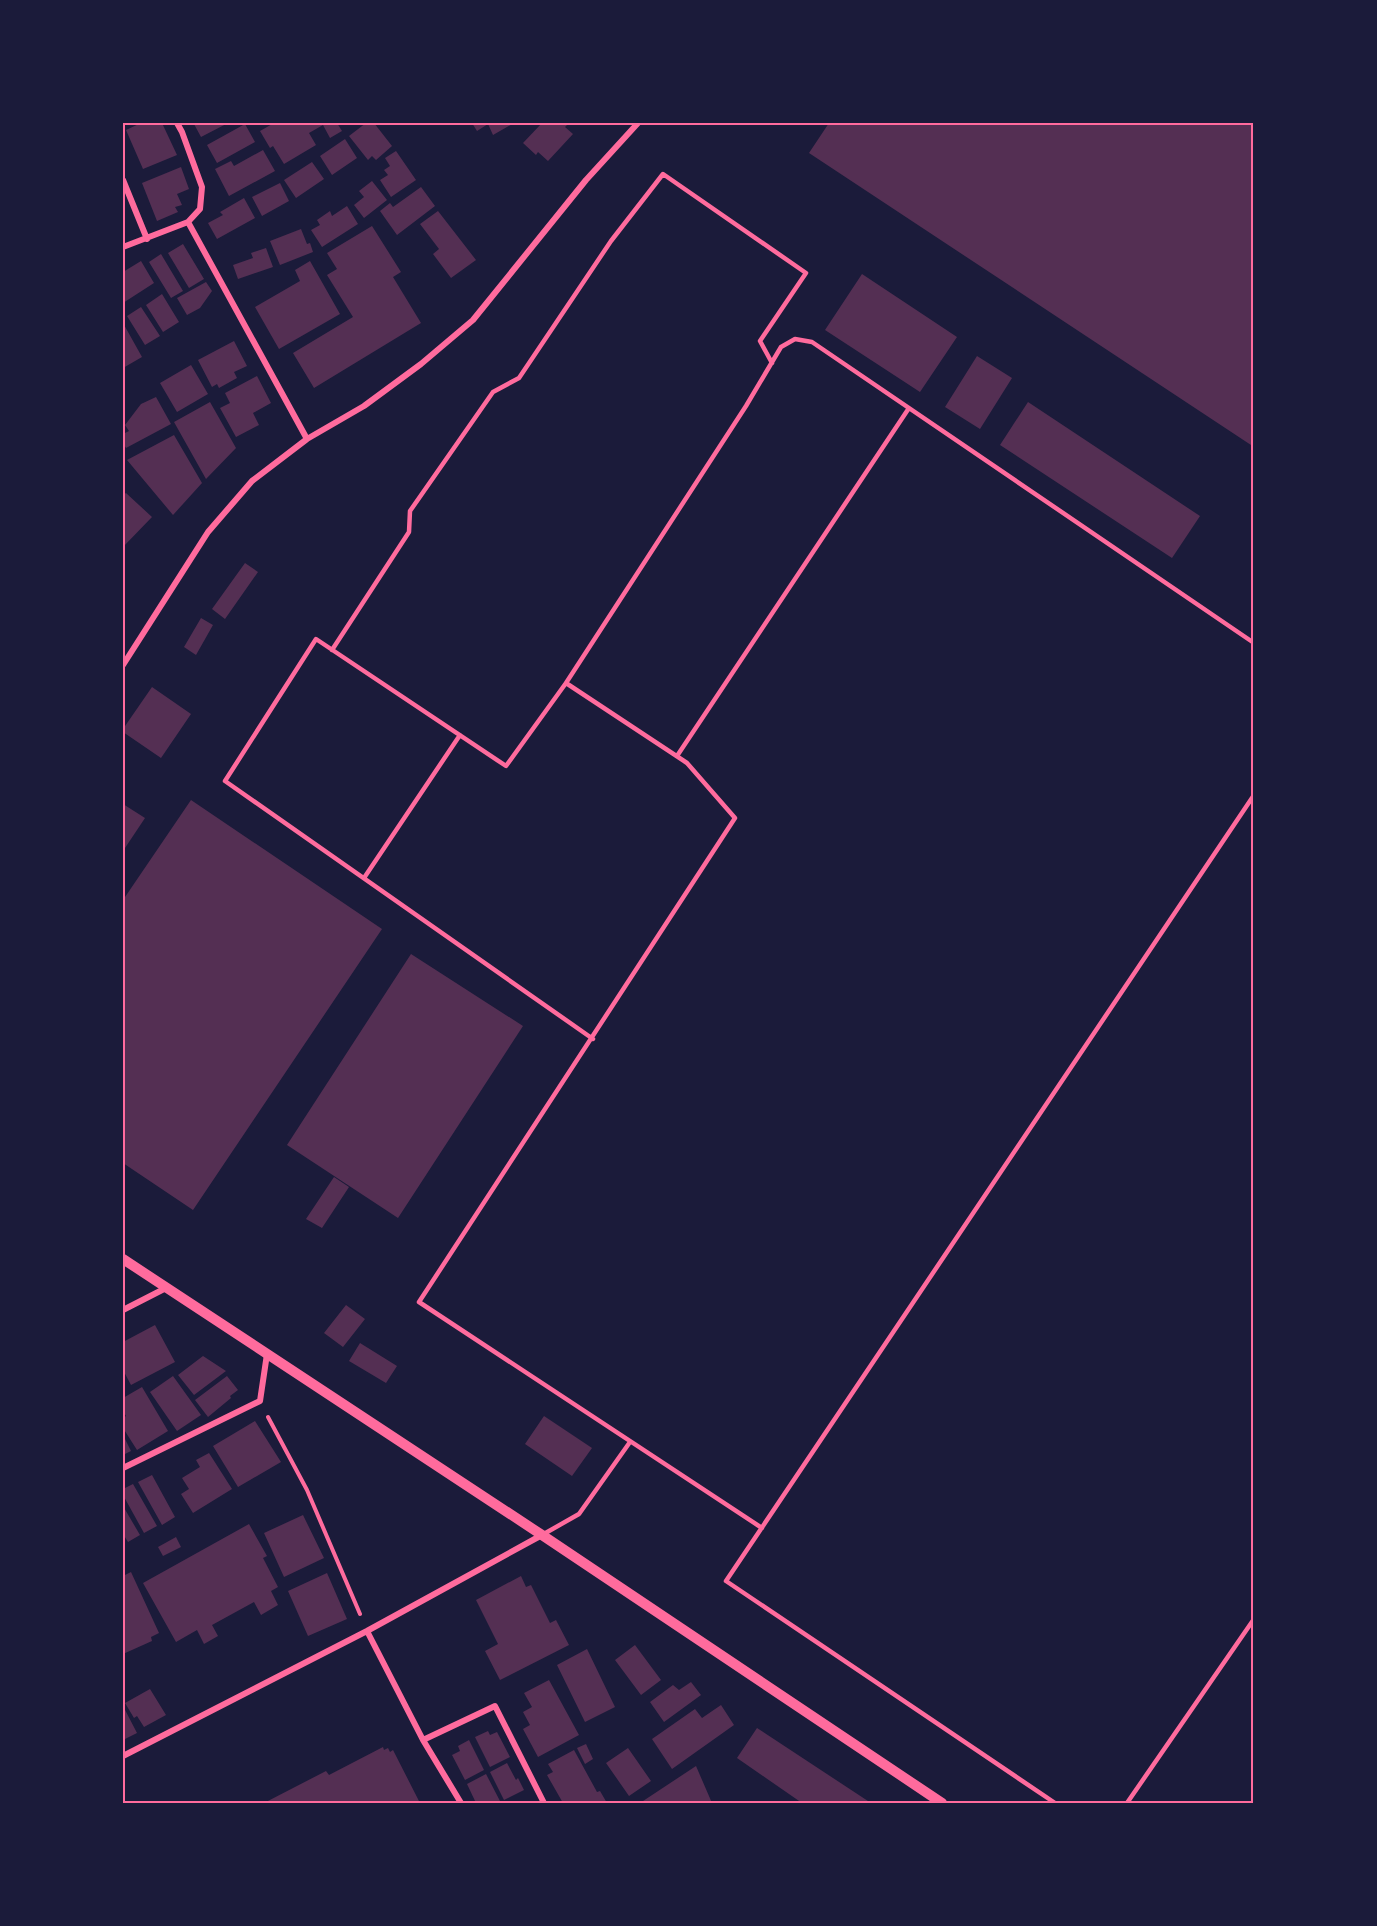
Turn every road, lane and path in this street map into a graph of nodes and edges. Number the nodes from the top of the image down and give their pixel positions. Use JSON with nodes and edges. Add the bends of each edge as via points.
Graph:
{"nodes":[{"id":1,"x":177,"y":123,"type":"edge"},
{"id":2,"x":638,"y":123,"type":"edge"},
{"id":3,"x":123,"y":180,"type":"edge"},
{"id":4,"x":188,"y":222,"type":"junction"},
{"id":5,"x":147,"y":238,"type":"junction"},
{"id":6,"x":123,"y":247,"type":"edge"},
{"id":7,"x":772,"y":363,"type":"junction"},
{"id":8,"x":909,"y":408,"type":"junction"},
{"id":9,"x":307,"y":439,"type":"junction"},
{"id":10,"x":1254,"y":644,"type":"edge"},
{"id":11,"x":332,"y":650,"type":"junction"},
{"id":12,"x":123,"y":665,"type":"edge"},
{"id":13,"x":566,"y":683,"type":"junction"},
{"id":14,"x":460,"y":735,"type":"junction"},
{"id":15,"x":677,"y":756,"type":"junction"},
{"id":16,"x":1254,"y":795,"type":"edge"},
{"id":17,"x":364,"y":878,"type":"junction"},
{"id":18,"x":592,"y":1038,"type":"junction"},
{"id":19,"x":123,"y":1260,"type":"edge"},
{"id":20,"x":166,"y":1288,"type":"junction"},
{"id":21,"x":123,"y":1310,"type":"edge"},
{"id":22,"x":267,"y":1354,"type":"junction"},
{"id":23,"x":260,"y":1401,"type":"junction"},
{"id":24,"x":630,"y":1442,"type":"junction"},
{"id":25,"x":123,"y":1468,"type":"edge"},
{"id":26,"x":762,"y":1528,"type":"junction"},
{"id":27,"x":542,"y":1535,"type":"junction"},
{"id":28,"x":1254,"y":1619,"type":"edge"},
{"id":29,"x":367,"y":1631,"type":"junction"},
{"id":30,"x":423,"y":1740,"type":"junction"},
{"id":31,"x":123,"y":1756,"type":"edge"},
{"id":32,"x":462,"y":1803,"type":"edge"},
{"id":33,"x":544,"y":1803,"type":"edge"},
{"id":34,"x":942,"y":1803,"type":"edge"},
{"id":35,"x":1055,"y":1803,"type":"edge"},
{"id":36,"x":1127,"y":1803,"type":"edge"}],
"edges":[{"from":1,"to":4,"type":"street","via":[[202,187],[201,209]]},
{"from":2,"to":9,"type":"street","via":[[586,180],[473,320],[364,406]]},
{"from":3,"to":5,"type":"street"},
{"from":4,"to":5,"type":"street"},
{"from":4,"to":9,"type":"street"},
{"from":5,"to":6,"type":"street"},
{"from":7,"to":8,"type":"lane","via":[[781,347],[795,339],[812,342]]},
{"from":7,"to":11,"type":"lane","via":[[760,341],[806,273],[663,174],[611,241],[519,378],[493,392],[410,511],[409,532]]},
{"from":7,"to":13,"type":"lane"},
{"from":8,"to":10,"type":"lane"},
{"from":8,"to":15,"type":"lane"},
{"from":9,"to":12,"type":"street","via":[[252,481],[208,532]]},
{"from":11,"to":14,"type":"lane"},
{"from":11,"to":17,"type":"lane","via":[[316,639],[225,781]]},
{"from":13,"to":14,"type":"lane","via":[[506,766]]},
{"from":13,"to":15,"type":"lane"},
{"from":14,"to":17,"type":"lane"},
{"from":15,"to":18,"type":"lane","via":[[687,762],[735,818]]},
{"from":16,"to":26,"type":"lane"},
{"from":17,"to":18,"type":"lane"},
{"from":18,"to":24,"type":"lane","via":[[418,1302]]},
{"from":19,"to":20,"type":"street"},
{"from":20,"to":21,"type":"street"},
{"from":20,"to":22,"type":"street"},
{"from":22,"to":23,"type":"street"},
{"from":22,"to":27,"type":"street"},
{"from":23,"to":25,"type":"street"},
{"from":23,"to":29,"type":"path","via":[[307,1491]]},
{"from":24,"to":26,"type":"lane"},
{"from":24,"to":27,"type":"lane","via":[[579,1514]]},
{"from":26,"to":35,"type":"lane","via":[[726,1581]]},
{"from":27,"to":29,"type":"street"},
{"from":27,"to":34,"type":"street"},
{"from":28,"to":36,"type":"lane"},
{"from":29,"to":30,"type":"street"},
{"from":29,"to":31,"type":"street"},
{"from":30,"to":32,"type":"street"},
{"from":30,"to":33,"type":"street","via":[[495,1706]]}]}
